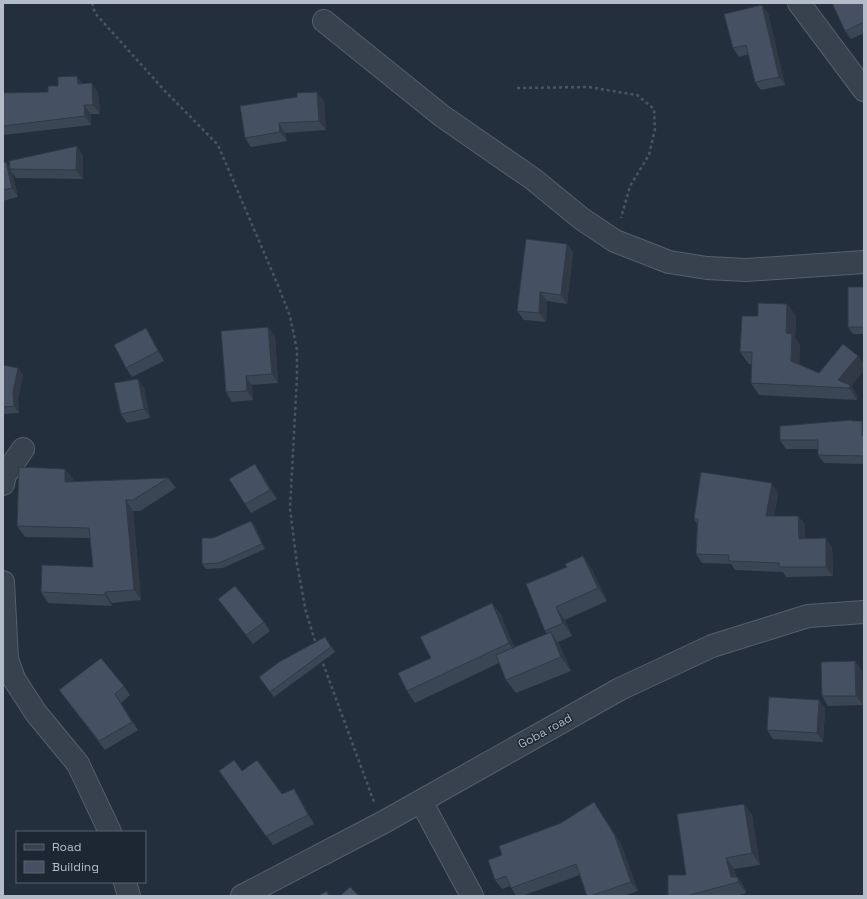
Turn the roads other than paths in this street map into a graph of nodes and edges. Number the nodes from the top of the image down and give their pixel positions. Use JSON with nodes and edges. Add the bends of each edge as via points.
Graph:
{"nodes":[{"id":1,"x":799,"y":3,"type":"edge"},
{"id":2,"x":324,"y":21,"type":"dead end"},
{"id":3,"x":864,"y":90,"type":"edge"},
{"id":4,"x":864,"y":262,"type":"edge"},
{"id":5,"x":23,"y":449,"type":"dead end"},
{"id":6,"x":3,"y":484,"type":"edge"},
{"id":7,"x":3,"y":582,"type":"edge"},
{"id":8,"x":864,"y":612,"type":"edge"},
{"id":9,"x":421,"y":801,"type":"junction"},
{"id":10,"x":110,"y":831,"type":"edge"},
{"id":11,"x":125,"y":883,"type":"edge"},
{"id":12,"x":129,"y":896,"type":"edge"},
{"id":13,"x":242,"y":896,"type":"edge"},
{"id":14,"x":472,"y":896,"type":"edge"}],
"edges":[{"from":1,"to":3,"type":"street"},
{"from":2,"to":4,"type":"street","via":[[442,116],[533,179],[582,219],[615,241],[669,262],[707,268],[746,270]]},
{"from":5,"to":6,"type":"street","via":[[5,475]]},
{"from":7,"to":10,"type":"street","via":[[8,659],[14,679],[36,713],[78,764]]},
{"from":8,"to":9,"type":"street","name":"Goba road","via":[[808,616],[712,646],[620,689]]},
{"from":9,"to":13,"type":"street","name":"Goba road"},
{"from":9,"to":14,"type":"street"},
{"from":11,"to":12,"type":"street"}]}
